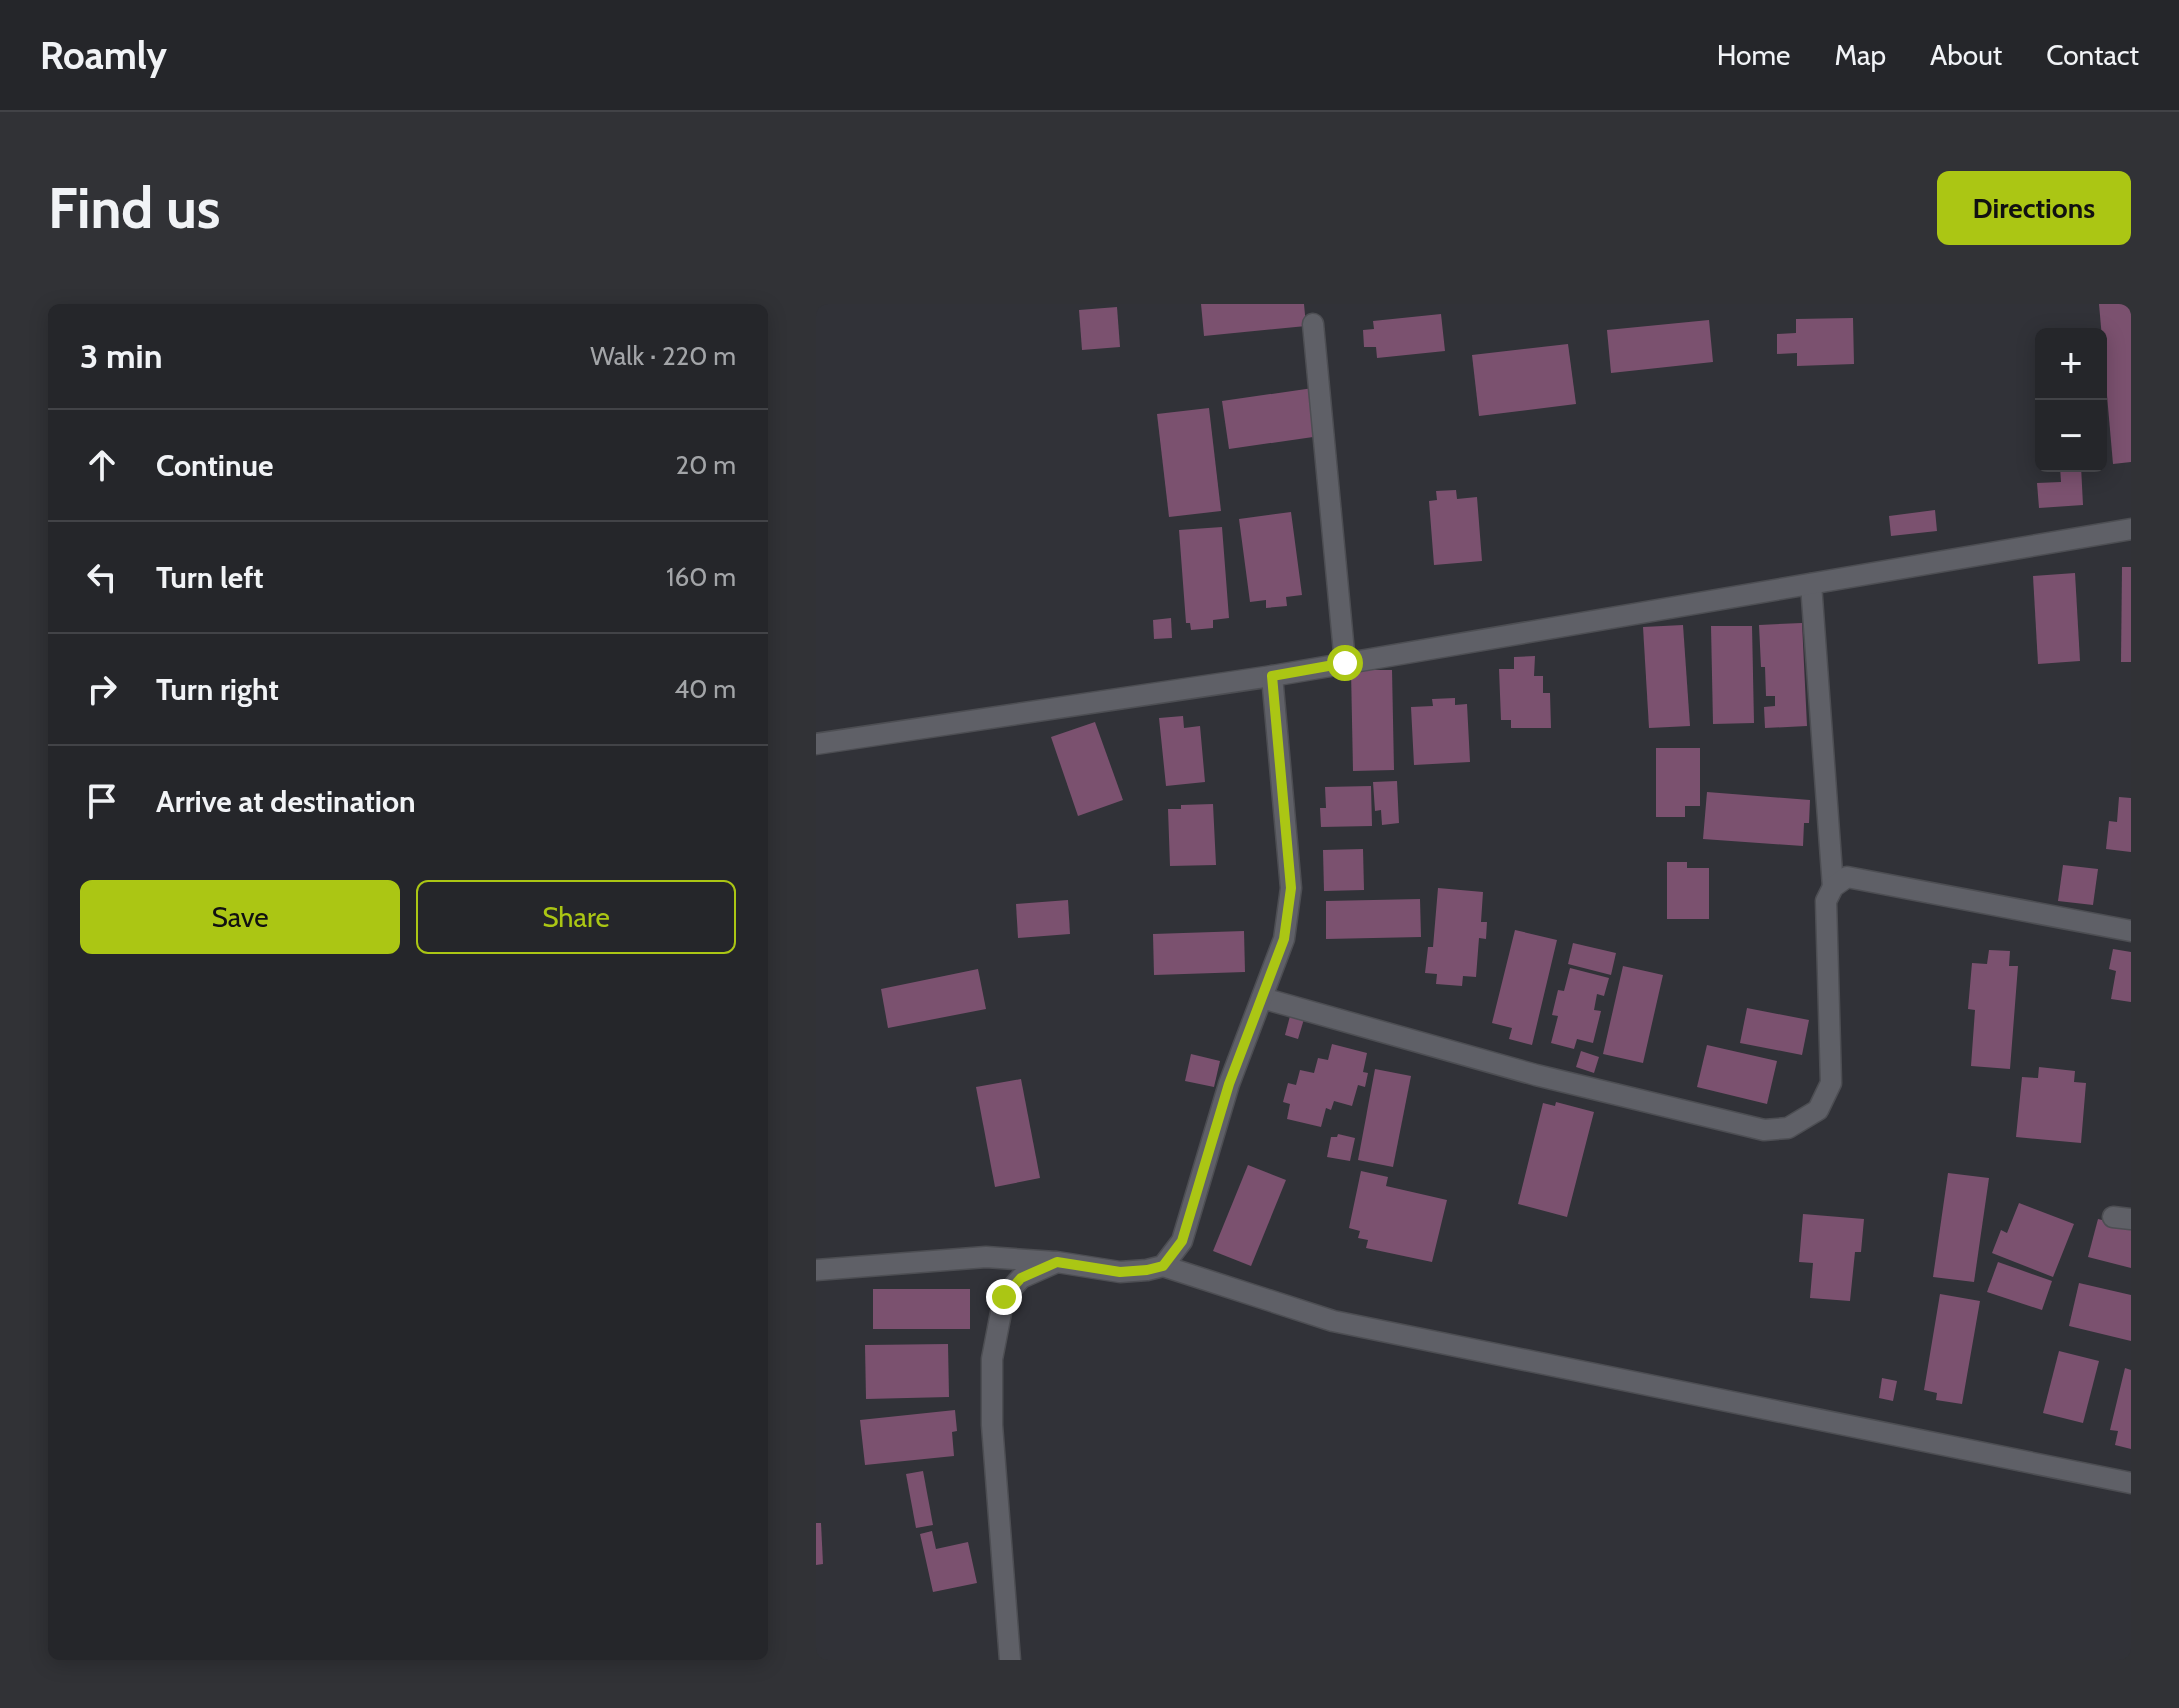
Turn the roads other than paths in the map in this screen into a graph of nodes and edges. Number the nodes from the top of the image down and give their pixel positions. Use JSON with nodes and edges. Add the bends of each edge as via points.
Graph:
{"nodes":[{"id":1,"x":1313,"y":324,"type":"dead end"},
{"id":2,"x":2131,"y":529,"type":"edge"},
{"id":3,"x":1811,"y":584,"type":"junction"},
{"id":4,"x":1345,"y":663,"type":"junction"},
{"id":5,"x":1272,"y":676,"type":"junction"},
{"id":6,"x":816,"y":744,"type":"edge"},
{"id":7,"x":1833,"y":887,"type":"junction"},
{"id":8,"x":2131,"y":931,"type":"edge"},
{"id":9,"x":1262,"y":998,"type":"junction"},
{"id":10,"x":1057,"y":1262,"type":"junction"},
{"id":11,"x":1163,"y":1266,"type":"junction"},
{"id":12,"x":816,"y":1270,"type":"edge"},
{"id":13,"x":2131,"y":1483,"type":"edge"},
{"id":14,"x":1010,"y":1660,"type":"edge"}],
"edges":[{"from":1,"to":4,"type":"street"},
{"from":2,"to":3,"type":"street"},
{"from":3,"to":4,"type":"street"},
{"from":3,"to":7,"type":"street"},
{"from":4,"to":5,"type":"street"},
{"from":5,"to":6,"type":"street"},
{"from":5,"to":9,"type":"street","via":[[1291,888],[1284,939]]},
{"from":7,"to":8,"type":"street","via":[[1847,877]]},
{"from":7,"to":9,"type":"street","via":[[1826,901],[1831,1083],[1818,1110],[1788,1128],[1764,1130],[1536,1075]]},
{"from":9,"to":11,"type":"street","via":[[1229,1084],[1182,1241]]},
{"from":10,"to":11,"type":"street","via":[[1120,1272]]},
{"from":10,"to":12,"type":"street","via":[[986,1257]]},
{"from":10,"to":14,"type":"street","via":[[1021,1278],[1004,1297],[992,1359]]},
{"from":11,"to":13,"type":"street","via":[[1333,1321]]}]}
